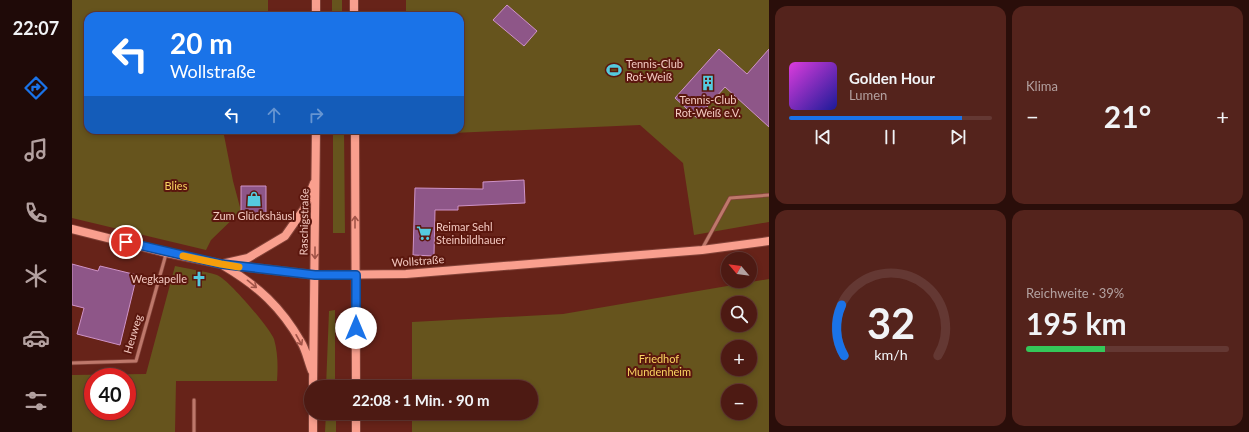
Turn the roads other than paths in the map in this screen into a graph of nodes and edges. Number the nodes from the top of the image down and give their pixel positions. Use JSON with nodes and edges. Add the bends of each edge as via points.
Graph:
{"nodes":[{"id":1,"x":316,"y":0,"type":"edge"},
{"id":2,"x":354,"y":0,"type":"edge"},
{"id":3,"x":316,"y":12,"type":"edge"},
{"id":4,"x":354,"y":12,"type":"edge"},
{"id":5,"x":316,"y":134,"type":"edge"},
{"id":6,"x":355,"y":134,"type":"edge"},
{"id":7,"x":316,"y":178,"type":"junction"},
{"id":8,"x":769,"y":195,"type":"edge"},
{"id":9,"x":72,"y":229,"type":"edge"},
{"id":10,"x":769,"y":241,"type":"edge"},
{"id":11,"x":702,"y":250,"type":"junction"},
{"id":12,"x":167,"y":252,"type":"junction"},
{"id":13,"x":221,"y":264,"type":"junction"},
{"id":14,"x":315,"y":275,"type":"junction"},
{"id":15,"x":356,"y":275,"type":"junction"},
{"id":16,"x":72,"y":363,"type":"edge"},
{"id":17,"x":314,"y":375,"type":"junction"},
{"id":18,"x":314,"y":380,"type":"edge"},
{"id":19,"x":356,"y":380,"type":"edge"},
{"id":20,"x":194,"y":400,"type":"dead end"},
{"id":21,"x":313,"y":420,"type":"edge"},
{"id":22,"x":356,"y":420,"type":"edge"},
{"id":23,"x":194,"y":432,"type":"edge"},
{"id":24,"x":313,"y":432,"type":"edge"},
{"id":25,"x":356,"y":432,"type":"edge"}],
"edges":[{"from":1,"to":3,"type":"street"},
{"from":2,"to":4,"type":"street"},
{"from":5,"to":7,"type":"street","name":"Raschigstraße"},
{"from":15,"to":6,"type":"street","one_way":true},
{"from":7,"to":13,"type":"street","via":[[304,210],[285,236],[248,258]]},
{"from":7,"to":14,"type":"street","name":"Raschigstraße","one_way":true},
{"from":8,"to":11,"type":"lane","via":[[730,198]]},
{"from":9,"to":12,"type":"street","name":"Wollstraße"},
{"from":10,"to":11,"type":"street","name":"Wollstraße"},
{"from":11,"to":15,"type":"street","name":"Wollstraße","via":[[406,274]]},
{"from":12,"to":13,"type":"street","name":"Wollstraße"},
{"from":12,"to":16,"type":"lane","name":"Heuweg","via":[[136,361]]},
{"from":13,"to":14,"type":"street","name":"Wollstraße"},
{"from":13,"to":17,"type":"street","one_way":true,"via":[[245,278],[278,309],[302,343]]},
{"from":14,"to":15,"type":"street","name":"Wollstraße"},
{"from":14,"to":17,"type":"street","name":"Raschigstraße"},
{"from":15,"to":19,"type":"street"},
{"from":17,"to":18,"type":"street","name":"Raschigstraße"},
{"from":20,"to":23,"type":"lane"},
{"from":21,"to":24,"type":"street"},
{"from":22,"to":25,"type":"street"}]}
